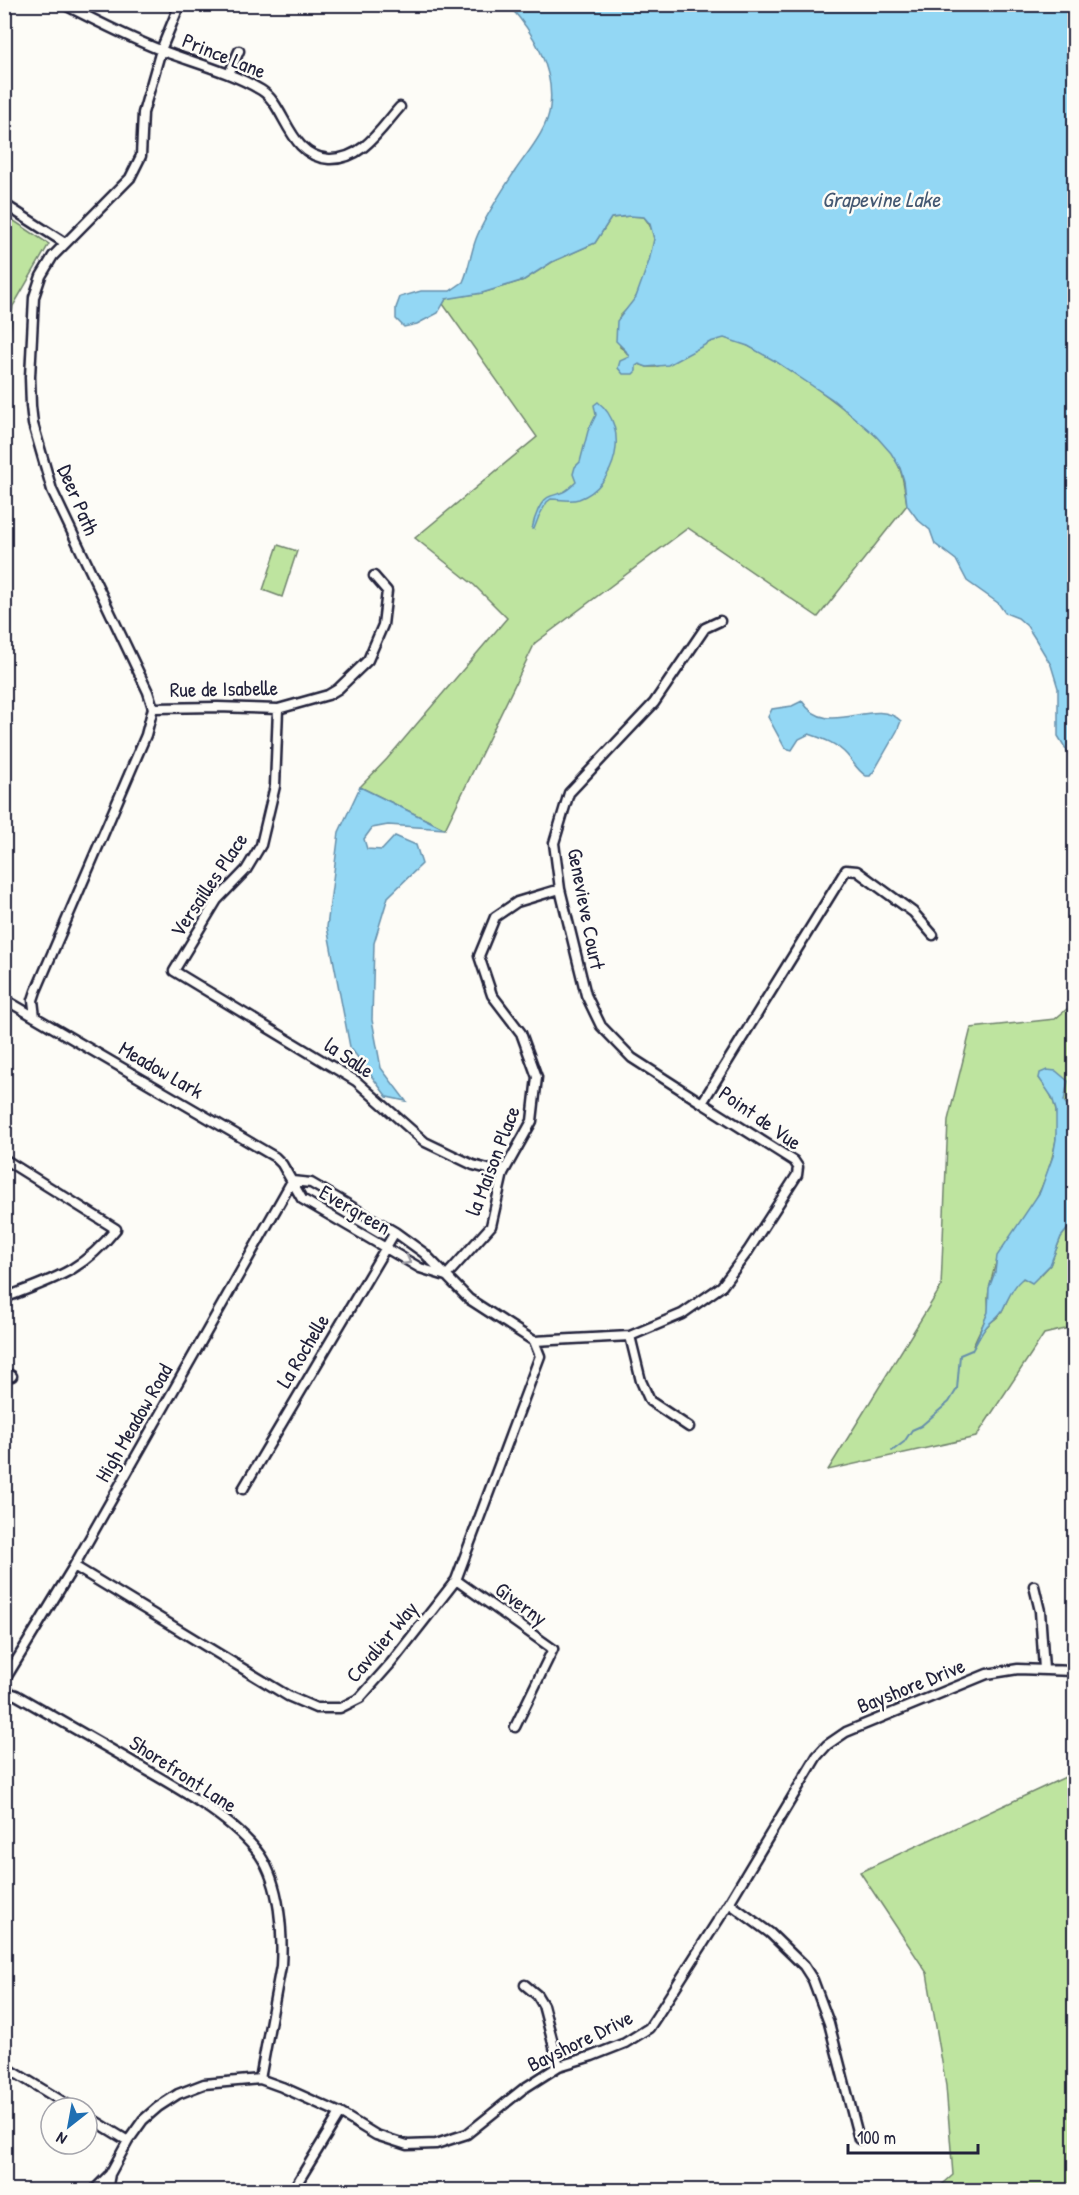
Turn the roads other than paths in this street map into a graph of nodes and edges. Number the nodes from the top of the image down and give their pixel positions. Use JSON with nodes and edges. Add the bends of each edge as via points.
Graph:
{"nodes":[{"id":1,"x":63,"y":4,"type":"edge"},
{"id":2,"x":180,"y":4,"type":"edge"},
{"id":3,"x":161,"y":50,"type":"junction"},
{"id":4,"x":239,"y":51,"type":"dead end"},
{"id":5,"x":229,"y":75,"type":"junction"},
{"id":6,"x":400,"y":106,"type":"dead end"},
{"id":7,"x":4,"y":204,"type":"edge"},
{"id":8,"x":65,"y":243,"type":"junction"},
{"id":9,"x":374,"y":576,"type":"dead end"},
{"id":10,"x":720,"y":621,"type":"dead end"},
{"id":11,"x":153,"y":708,"type":"junction"},
{"id":12,"x":278,"y":709,"type":"junction"},
{"id":13,"x":560,"y":889,"type":"junction"},
{"id":14,"x":933,"y":935,"type":"dead end"},
{"id":15,"x":174,"y":971,"type":"joint"},
{"id":16,"x":4,"y":999,"type":"edge"},
{"id":17,"x":36,"y":1017,"type":"junction"},
{"id":18,"x":702,"y":1103,"type":"junction"},
{"id":19,"x":4,"y":1159,"type":"edge"},
{"id":20,"x":503,"y":1173,"type":"junction"},
{"id":21,"x":292,"y":1181,"type":"junction"},
{"id":22,"x":395,"y":1232,"type":"junction"},
{"id":23,"x":385,"y":1248,"type":"junction"},
{"id":24,"x":446,"y":1276,"type":"junction"},
{"id":25,"x":4,"y":1298,"type":"edge"},
{"id":26,"x":630,"y":1336,"type":"junction"},
{"id":27,"x":534,"y":1341,"type":"junction"},
{"id":28,"x":689,"y":1427,"type":"dead end"},
{"id":29,"x":243,"y":1489,"type":"dead end"},
{"id":30,"x":74,"y":1566,"type":"junction"},
{"id":31,"x":456,"y":1580,"type":"junction"},
{"id":32,"x":1034,"y":1586,"type":"dead end"},
{"id":33,"x":1044,"y":1669,"type":"junction"},
{"id":34,"x":1074,"y":1671,"type":"edge"},
{"id":35,"x":4,"y":1681,"type":"edge"},
{"id":36,"x":4,"y":1691,"type":"edge"},
{"id":37,"x":514,"y":1727,"type":"dead end"},
{"id":38,"x":729,"y":1903,"type":"junction"},
{"id":39,"x":525,"y":1984,"type":"dead end"},
{"id":40,"x":4,"y":2066,"type":"edge"},
{"id":41,"x":559,"y":2066,"type":"junction"},
{"id":42,"x":260,"y":2079,"type":"junction"},
{"id":43,"x":53,"y":2096,"type":"edge"},
{"id":44,"x":340,"y":2113,"type":"junction"},
{"id":45,"x":99,"y":2123,"type":"edge"},
{"id":46,"x":859,"y":2139,"type":"dead end"},
{"id":47,"x":128,"y":2141,"type":"junction"},
{"id":48,"x":111,"y":2174,"type":"junction"},
{"id":49,"x":94,"y":2190,"type":"edge"},
{"id":50,"x":107,"y":2190,"type":"edge"},
{"id":51,"x":293,"y":2190,"type":"edge"}],
"edges":[{"from":1,"to":3,"type":"street","name":"Prince Lane"},
{"from":2,"to":3,"type":"street","name":"Deer Path"},
{"from":3,"to":5,"type":"street","name":"Prince Lane"},
{"from":3,"to":8,"type":"street","name":"Deer Path","via":[[143,113],[141,156],[130,178]]},
{"from":4,"to":5,"type":"street"},
{"from":5,"to":6,"type":"street","name":"Prince Lane","via":[[269,95],[297,143],[329,159],[351,155],[364,147]]},
{"from":7,"to":8,"type":"street"},
{"from":8,"to":11,"type":"street","name":"Deer Path","via":[[41,276],[34,297],[30,377],[33,424],[52,490]]},
{"from":9,"to":12,"type":"street","name":"Rue de Isabelle","via":[[387,591],[383,625],[369,660],[328,695]]},
{"from":10,"to":13,"type":"street","name":"Genevieve Court","via":[[705,628],[654,703],[569,793],[554,843]]},
{"from":11,"to":12,"type":"street","name":"Rue de Isabelle"},
{"from":11,"to":17,"type":"street","via":[[146,735],[36,992]]},
{"from":12,"to":15,"type":"street","name":"Versailles Place","via":[[275,786],[261,845],[246,870],[217,900]]},
{"from":13,"to":18,"type":"street","name":"Genevieve Court","via":[[586,995],[601,1026],[632,1058]]},
{"from":13,"to":20,"type":"street","name":"la Maison Place","via":[[517,902],[495,917],[479,956],[492,995],[521,1033],[537,1077],[532,1121]]},
{"from":14,"to":18,"type":"street","name":"Point de Vue","via":[[913,912],[857,871],[846,870]]},
{"from":15,"to":20,"type":"street","name":"la Salle","via":[[356,1082],[426,1142]]},
{"from":16,"to":17,"type":"street","name":"Meadow Lark"},
{"from":17,"to":21,"type":"street","name":"Meadow Lark","via":[[275,1157]]},
{"from":18,"to":26,"type":"street","name":"Point de Vue","via":[[794,1161],[798,1167],[796,1175],[722,1286],[672,1320]]},
{"from":19,"to":25,"type":"street","via":[[116,1229],[99,1250],[69,1273]]},
{"from":20,"to":24,"type":"street","name":"la Maison Place","via":[[491,1226]]},
{"from":21,"to":22,"type":"street","name":"Evergreen","via":[[311,1183]]},
{"from":21,"to":23,"type":"street","name":"Evergreen","via":[[302,1199]]},
{"from":21,"to":30,"type":"street","name":"High Meadow Road"},
{"from":22,"to":23,"type":"street","name":"La Rochelle"},
{"from":22,"to":24,"type":"street","name":"Evergreen","via":[[424,1253]]},
{"from":23,"to":24,"type":"street","name":"Evergreen","one_way":true,"via":[[420,1268]]},
{"from":23,"to":29,"type":"street","name":"La Rochelle"},
{"from":24,"to":27,"type":"street","name":"Evergreen","via":[[469,1299]]},
{"from":26,"to":27,"type":"street","name":"Point de Vue"},
{"from":26,"to":28,"type":"street","via":[[650,1401]]},
{"from":27,"to":31,"type":"street","name":"Cavalier Way","via":[[540,1356]]},
{"from":30,"to":31,"type":"street","name":"Cavalier Way","via":[[288,1696],[316,1708],[340,1708],[360,1698]]},
{"from":30,"to":35,"type":"street","name":"High Meadow Road"},
{"from":31,"to":37,"type":"street","name":"Giverny","via":[[553,1649]]},
{"from":32,"to":33,"type":"street"},
{"from":33,"to":34,"type":"street","name":"Bayshore Drive"},
{"from":33,"to":38,"type":"street","name":"Bayshore Drive","via":[[987,1674],[846,1732],[827,1745]]},
{"from":36,"to":42,"type":"street","name":"Shorefront Lane","via":[[212,1810],[261,1857],[282,1923],[282,1950]]},
{"from":38,"to":41,"type":"street","name":"Bayshore Drive","via":[[649,2028],[608,2051]]},
{"from":38,"to":46,"type":"street","via":[[770,1933],[813,1980],[829,2023]]},
{"from":39,"to":41,"type":"street","via":[[543,2005]]},
{"from":40,"to":43,"type":"street"},
{"from":41,"to":44,"type":"street","name":"Bayshore Drive","via":[[467,2134],[436,2144],[407,2145],[391,2140]]},
{"from":42,"to":44,"type":"street","name":"Bayshore Drive"},
{"from":42,"to":47,"type":"street","name":"Bayshore Drive","via":[[204,2084],[178,2094],[143,2120]]},
{"from":44,"to":51,"type":"street"},
{"from":45,"to":47,"type":"street"},
{"from":47,"to":48,"type":"street","name":"Bayshore Drive"},
{"from":48,"to":49,"type":"street","name":"Bayshore Drive"},
{"from":48,"to":50,"type":"street","name":"Bayshore Drive"}]}
